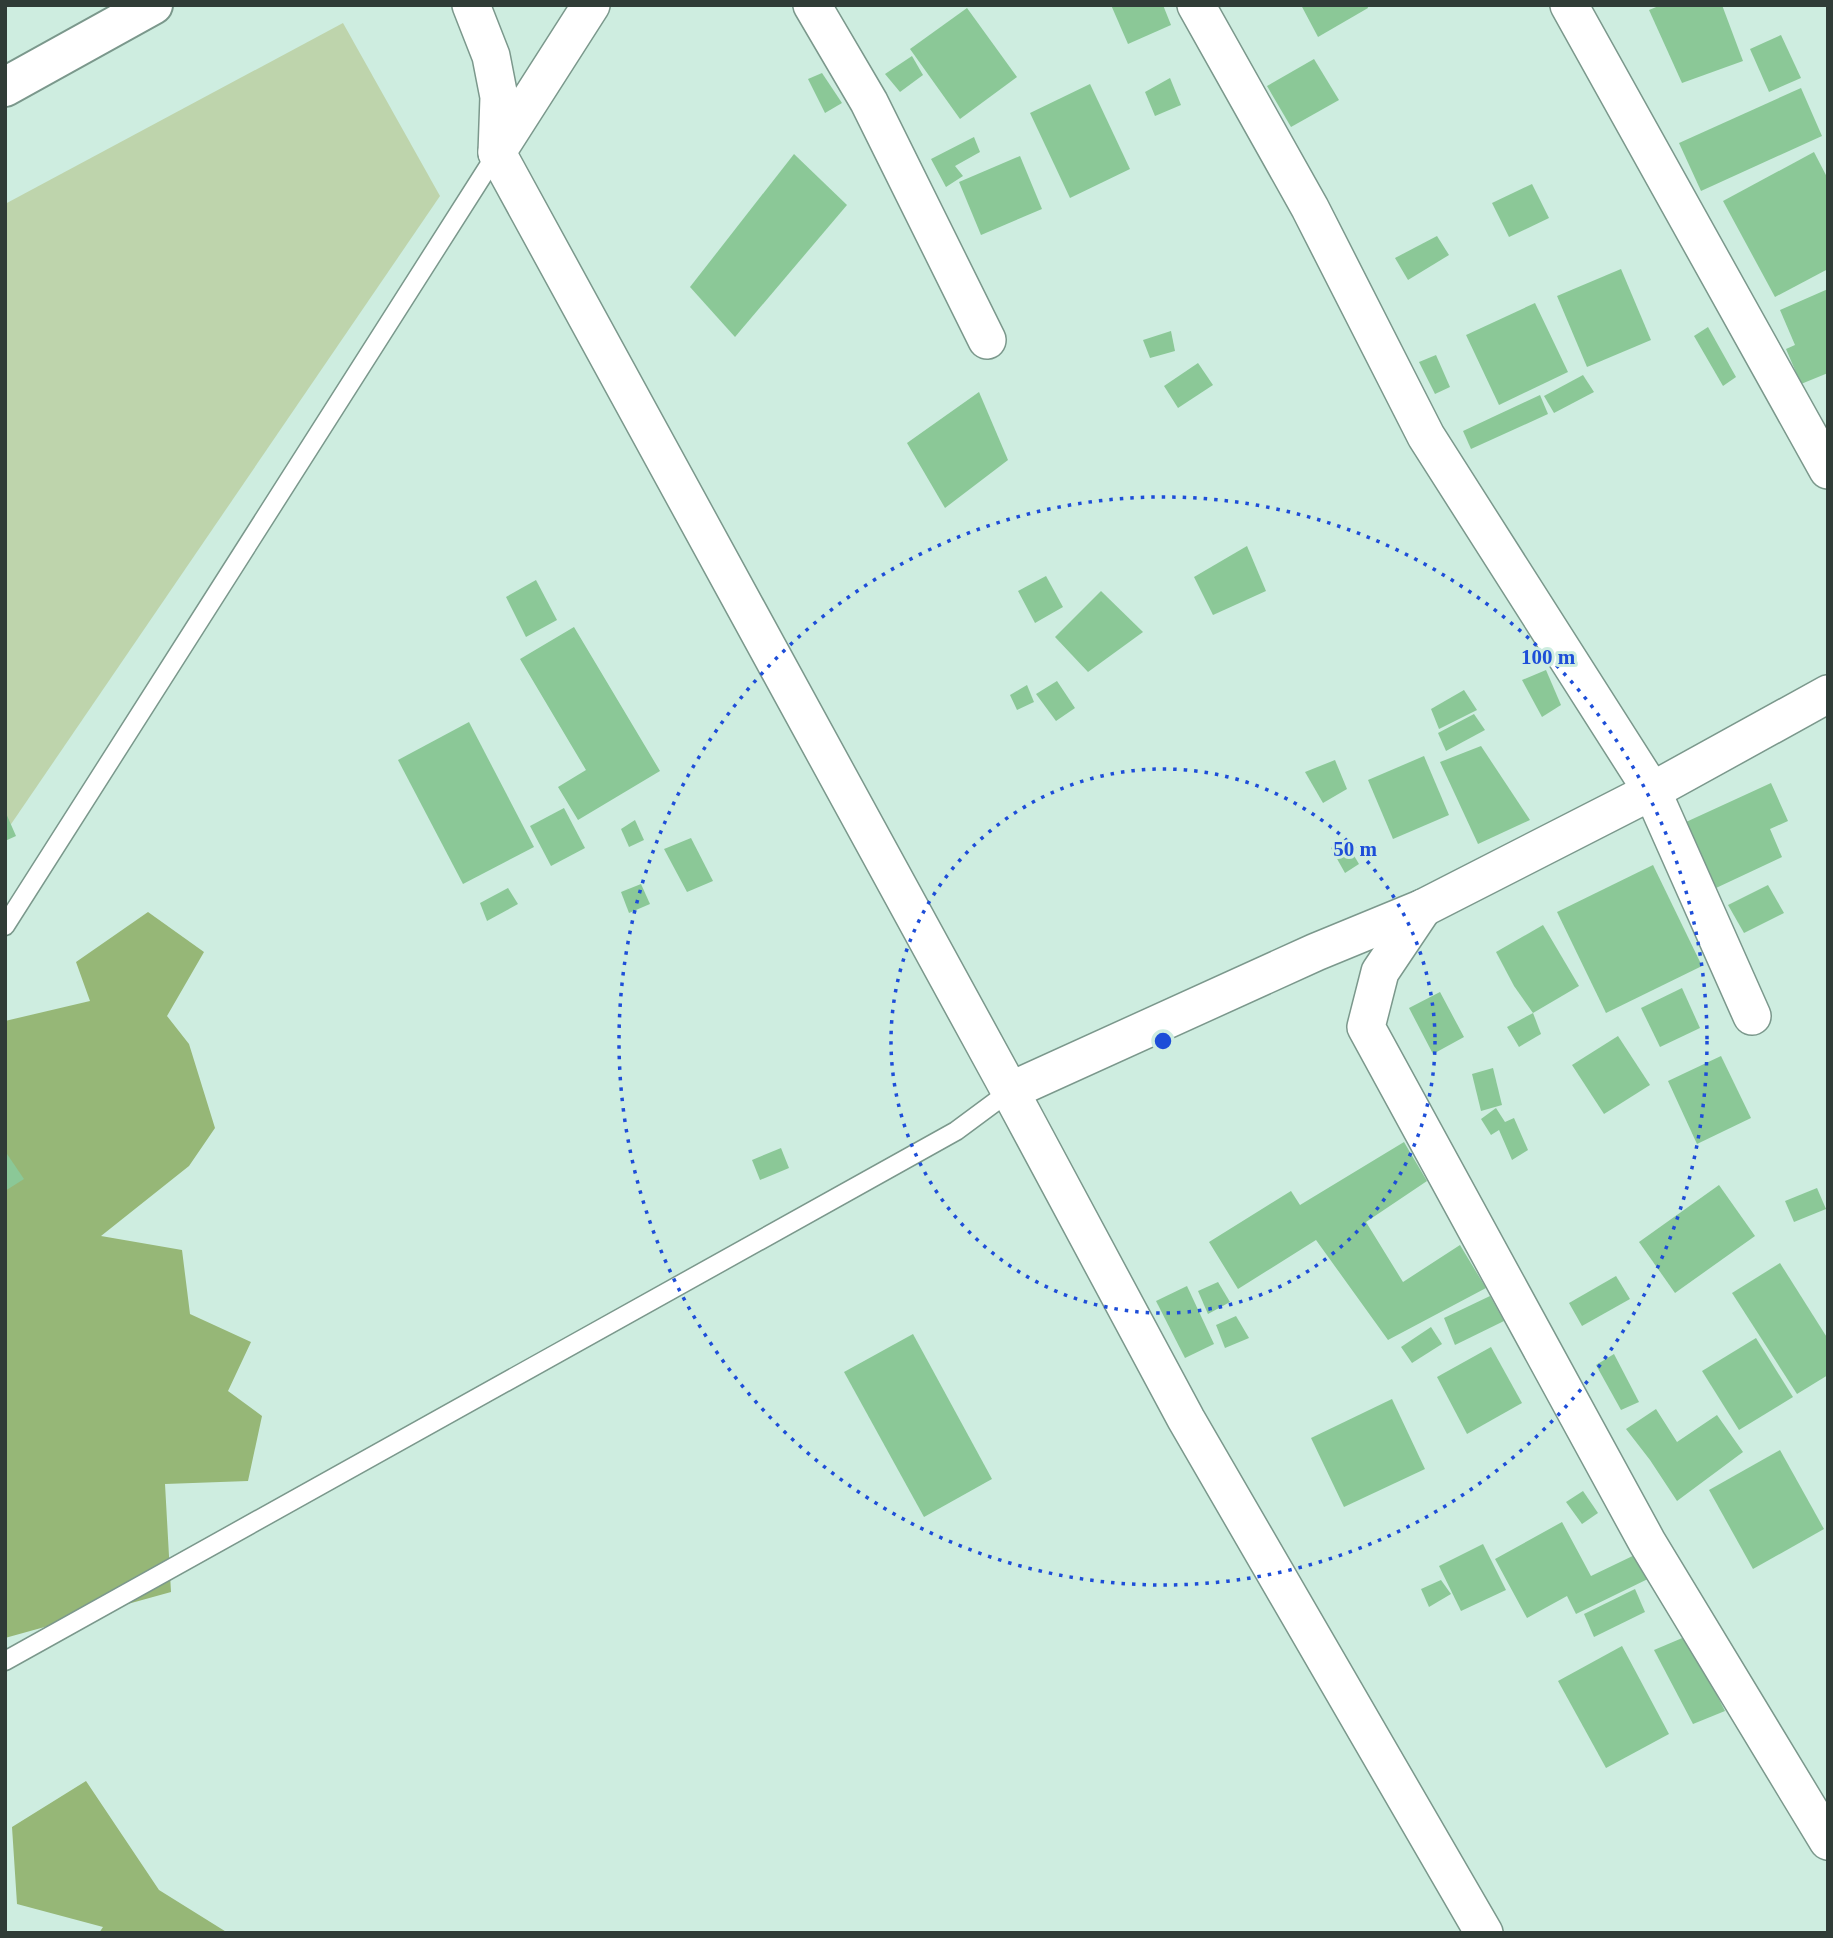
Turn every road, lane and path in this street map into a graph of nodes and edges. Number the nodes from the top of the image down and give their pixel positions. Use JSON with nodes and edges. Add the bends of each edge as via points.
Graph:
{"nodes":[{"id":1,"x":153,"y":5,"type":"edge"},
{"id":2,"x":471,"y":5,"type":"edge"},
{"id":3,"x":591,"y":5,"type":"edge"},
{"id":4,"x":812,"y":5,"type":"edge"},
{"id":5,"x":1196,"y":5,"type":"edge"},
{"id":6,"x":1569,"y":5,"type":"edge"},
{"id":7,"x":5,"y":87,"type":"edge"},
{"id":8,"x":496,"y":153,"type":"junction"},
{"id":9,"x":987,"y":340,"type":"dead end"},
{"id":10,"x":1828,"y":470,"type":"edge"},
{"id":11,"x":1828,"y":694,"type":"edge"},
{"id":12,"x":1652,"y":791,"type":"junction"},
{"id":13,"x":1423,"y":908,"type":"junction"},
{"id":14,"x":5,"y":926,"type":"edge"},
{"id":15,"x":1752,"y":1016,"type":"dead end"},
{"id":16,"x":1010,"y":1091,"type":"junction"},
{"id":17,"x":5,"y":1661,"type":"edge"},
{"id":18,"x":1828,"y":1841,"type":"edge"},
{"id":19,"x":1484,"y":1933,"type":"edge"}],
"edges":[{"from":1,"to":7,"type":"main road"},
{"from":2,"to":8,"type":"street","via":[[491,56],[499,97]]},
{"from":3,"to":8,"type":"street"},
{"from":4,"to":9,"type":"street","via":[[869,102]]},
{"from":5,"to":12,"type":"street","via":[[1310,208],[1426,436]]},
{"from":6,"to":10,"type":"street"},
{"from":8,"to":14,"type":"lane"},
{"from":8,"to":16,"type":"street"},
{"from":11,"to":12,"type":"street"},
{"from":12,"to":13,"type":"street"},
{"from":12,"to":15,"type":"street"},
{"from":13,"to":16,"type":"street"},
{"from":13,"to":18,"type":"street","via":[[1380,972],[1366,1027],[1647,1542]]},
{"from":16,"to":17,"type":"lane","via":[[956,1131]]},
{"from":16,"to":19,"type":"street","via":[[1186,1419]]}]}
